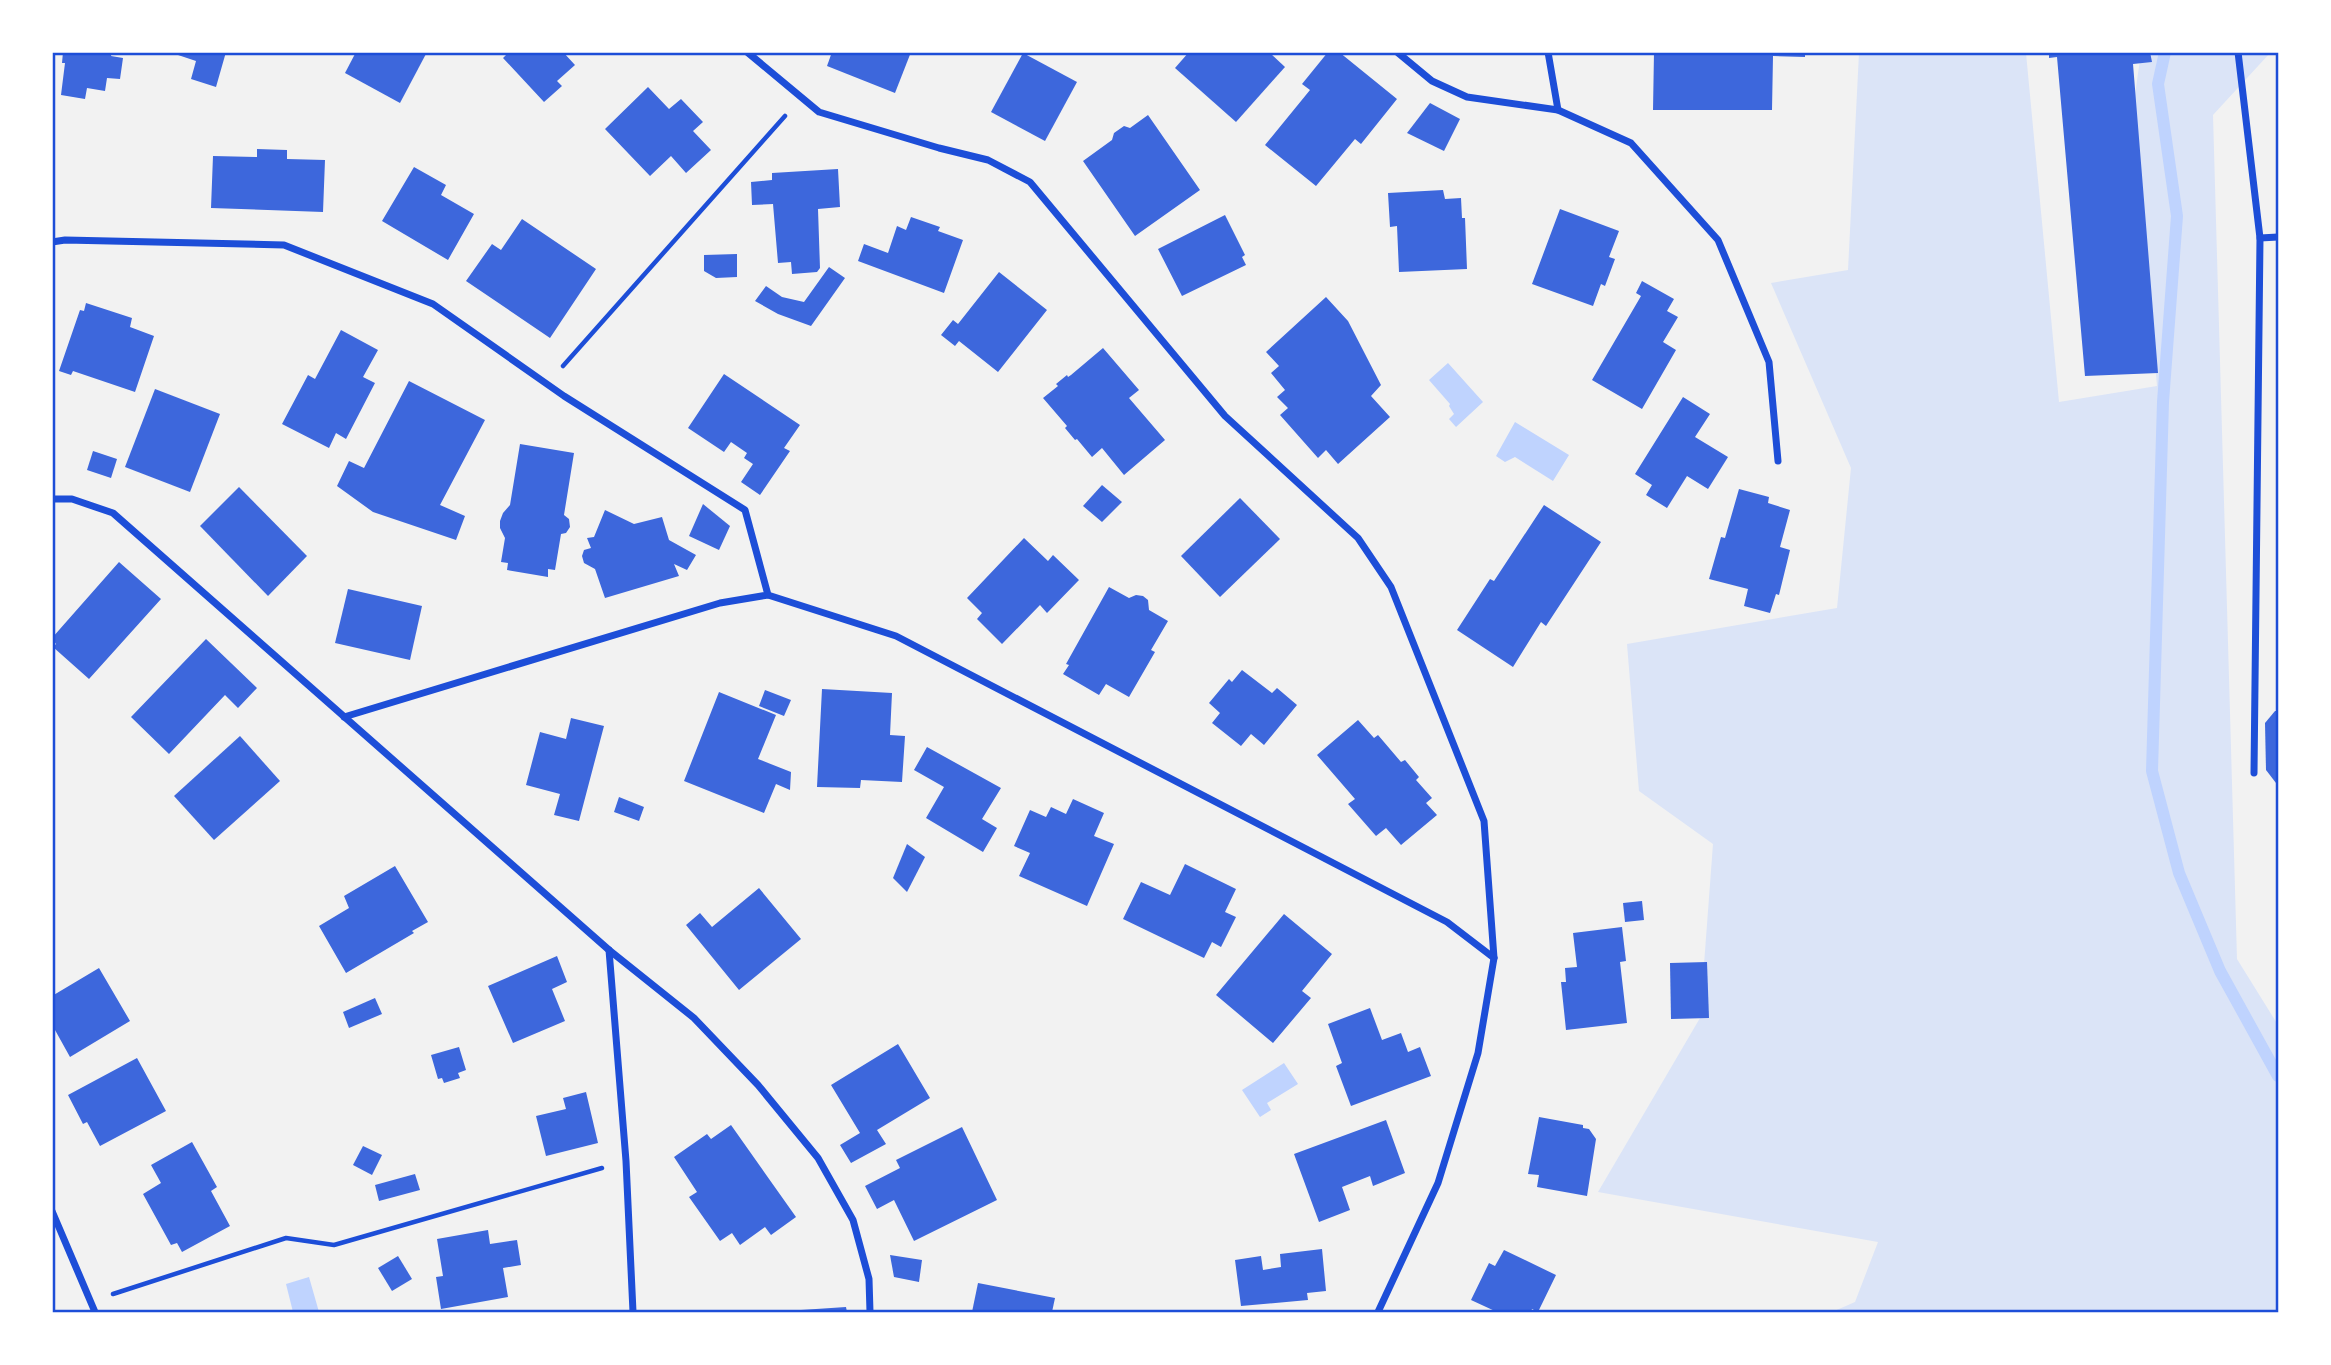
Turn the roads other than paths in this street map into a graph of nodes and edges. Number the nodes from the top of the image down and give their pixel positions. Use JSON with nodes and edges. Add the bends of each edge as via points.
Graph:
{"nodes":[{"id":1,"x":1397,"y":52,"type":"edge"},
{"id":2,"x":1548,"y":52,"type":"edge"},
{"id":3,"x":2238,"y":52,"type":"edge"},
{"id":4,"x":748,"y":53,"type":"edge"},
{"id":5,"x":1558,"y":110,"type":"junction"},
{"id":6,"x":2278,"y":237,"type":"edge"},
{"id":7,"x":2260,"y":238,"type":"junction"},
{"id":8,"x":52,"y":242,"type":"edge"},
{"id":9,"x":1778,"y":461,"type":"dead end"},
{"id":10,"x":52,"y":499,"type":"edge"},
{"id":11,"x":768,"y":595,"type":"junction"},
{"id":12,"x":344,"y":717,"type":"junction"},
{"id":13,"x":2254,"y":773,"type":"dead end"},
{"id":14,"x":609,"y":950,"type":"junction"},
{"id":15,"x":1494,"y":958,"type":"junction"},
{"id":16,"x":52,"y":1211,"type":"edge"},
{"id":17,"x":95,"y":1312,"type":"edge"},
{"id":18,"x":633,"y":1312,"type":"edge"},
{"id":19,"x":870,"y":1312,"type":"edge"},
{"id":20,"x":1378,"y":1312,"type":"edge"}],
"edges":[{"from":1,"to":5,"type":"street","via":[[1432,81],[1467,97]]},
{"from":2,"to":5,"type":"street"},
{"from":3,"to":7,"type":"street"},
{"from":4,"to":15,"type":"street","via":[[819,112],[988,160],[1030,182],[1225,416],[1358,538],[1391,587],[1484,821]]},
{"from":5,"to":9,"type":"street","via":[[1631,143],[1718,240],[1769,362]]},
{"from":6,"to":7,"type":"street"},
{"from":7,"to":13,"type":"street"},
{"from":8,"to":11,"type":"street","via":[[284,245],[433,304],[745,510]]},
{"from":10,"to":12,"type":"street","via":[[72,499],[113,513]]},
{"from":11,"to":12,"type":"street","via":[[720,603]]},
{"from":11,"to":15,"type":"street","via":[[895,636],[1447,922]]},
{"from":12,"to":14,"type":"street"},
{"from":14,"to":18,"type":"street"},
{"from":14,"to":19,"type":"street","via":[[694,1018],[818,1158],[853,1220],[869,1279]]},
{"from":15,"to":20,"type":"street","via":[[1478,1054],[1438,1183]]},
{"from":16,"to":17,"type":"street"}]}
